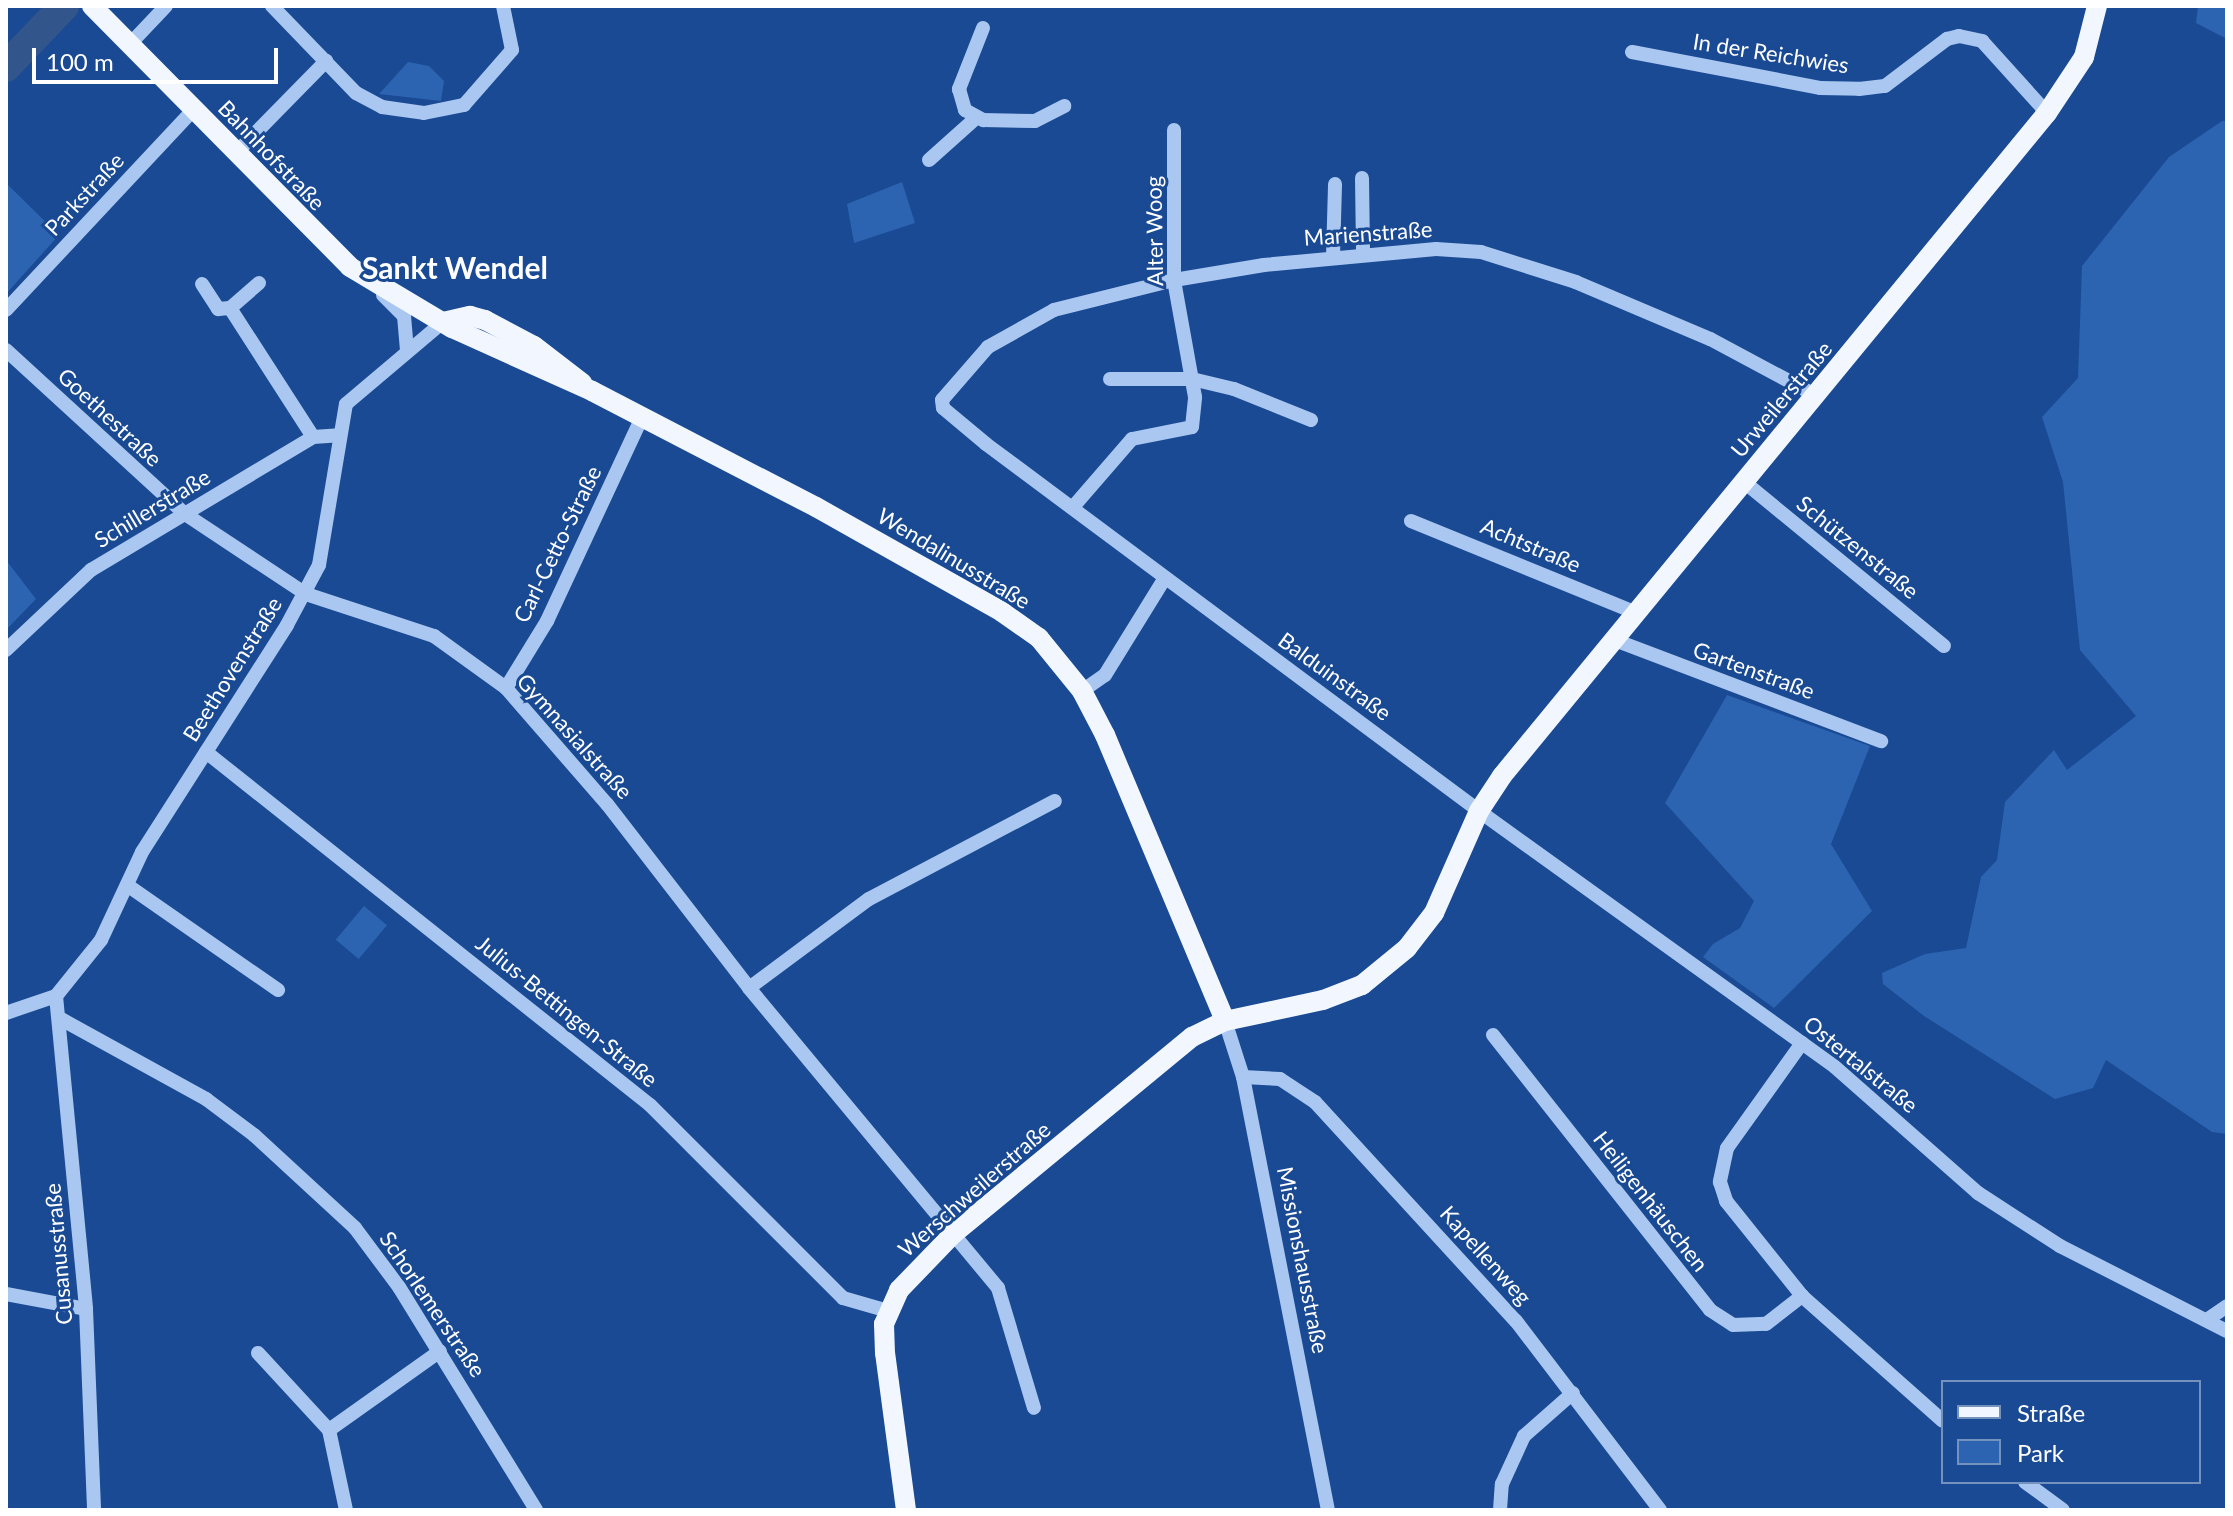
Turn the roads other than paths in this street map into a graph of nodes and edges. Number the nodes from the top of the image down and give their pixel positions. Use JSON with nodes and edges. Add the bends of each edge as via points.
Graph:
{"nodes":[{"id":1,"x":92,"y":6,"type":"edge"},
{"id":2,"x":166,"y":6,"type":"edge"},
{"id":3,"x":272,"y":6,"type":"edge"},
{"id":4,"x":503,"y":6,"type":"edge"},
{"id":5,"x":2097,"y":6,"type":"edge"},
{"id":6,"x":983,"y":28,"type":"dead end"},
{"id":7,"x":130,"y":44,"type":"junction"},
{"id":8,"x":1632,"y":52,"type":"dead end"},
{"id":9,"x":326,"y":61,"type":"junction"},
{"id":10,"x":1064,"y":106,"type":"dead end"},
{"id":11,"x":194,"y":109,"type":"junction"},
{"id":12,"x":2047,"y":113,"type":"junction"},
{"id":13,"x":976,"y":118,"type":"junction"},
{"id":14,"x":1174,"y":130,"type":"dead end"},
{"id":15,"x":236,"y":153,"type":"junction"},
{"id":16,"x":929,"y":160,"type":"dead end"},
{"id":17,"x":1362,"y":178,"type":"dead end"},
{"id":18,"x":1335,"y":184,"type":"dead end"},
{"id":19,"x":1363,"y":254,"type":"junction"},
{"id":20,"x":1333,"y":257,"type":"junction"},
{"id":21,"x":350,"y":267,"type":"junction"},
{"id":22,"x":1174,"y":280,"type":"junction"},
{"id":23,"x":259,"y":283,"type":"dead end"},
{"id":24,"x":202,"y":284,"type":"dead end"},
{"id":25,"x":230,"y":308,"type":"junction"},
{"id":26,"x":6,"y":310,"type":"edge"},
{"id":27,"x":443,"y":322,"type":"junction"},
{"id":28,"x":407,"y":349,"type":"junction"},
{"id":29,"x":6,"y":350,"type":"edge"},
{"id":30,"x":1110,"y":379,"type":"dead end"},
{"id":31,"x":1192,"y":379,"type":"junction"},
{"id":32,"x":1815,"y":395,"type":"junction"},
{"id":33,"x":943,"y":408,"type":"joint"},
{"id":34,"x":642,"y":417,"type":"junction"},
{"id":35,"x":1311,"y":420,"type":"dead end"},
{"id":36,"x":339,"y":435,"type":"junction"},
{"id":37,"x":313,"y":437,"type":"junction"},
{"id":38,"x":1743,"y":481,"type":"junction"},
{"id":39,"x":1073,"y":507,"type":"junction"},
{"id":40,"x":185,"y":514,"type":"junction"},
{"id":41,"x":1411,"y":521,"type":"dead end"},
{"id":42,"x":1165,"y":578,"type":"junction"},
{"id":43,"x":306,"y":594,"type":"junction"},
{"id":44,"x":1634,"y":612,"type":"junction"},
{"id":45,"x":1612,"y":639,"type":"junction"},
{"id":46,"x":1944,"y":646,"type":"dead end"},
{"id":47,"x":6,"y":650,"type":"edge"},
{"id":48,"x":506,"y":688,"type":"junction"},
{"id":49,"x":1082,"y":691,"type":"junction"},
{"id":50,"x":1881,"y":741,"type":"dead end"},
{"id":51,"x":206,"y":752,"type":"junction"},
{"id":52,"x":1055,"y":801,"type":"dead end"},
{"id":53,"x":1479,"y":811,"type":"junction"},
{"id":54,"x":127,"y":885,"type":"junction"},
{"id":55,"x":749,"y":988,"type":"junction"},
{"id":56,"x":278,"y":990,"type":"dead end"},
{"id":57,"x":56,"y":996,"type":"junction"},
{"id":58,"x":6,"y":1013,"type":"edge"},
{"id":59,"x":61,"y":1019,"type":"junction"},
{"id":60,"x":1225,"y":1021,"type":"junction"},
{"id":61,"x":1493,"y":1035,"type":"dead end"},
{"id":62,"x":1802,"y":1043,"type":"junction"},
{"id":63,"x":1243,"y":1077,"type":"junction"},
{"id":64,"x":953,"y":1234,"type":"junction"},
{"id":65,"x":6,"y":1294,"type":"edge"},
{"id":66,"x":1802,"y":1296,"type":"junction"},
{"id":67,"x":2227,"y":1306,"type":"edge"},
{"id":68,"x":86,"y":1309,"type":"junction"},
{"id":69,"x":888,"y":1311,"type":"junction"},
{"id":70,"x":2208,"y":1319,"type":"junction"},
{"id":71,"x":2227,"y":1331,"type":"edge"},
{"id":72,"x":440,"y":1351,"type":"junction"},
{"id":73,"x":258,"y":1353,"type":"dead end"},
{"id":74,"x":1573,"y":1393,"type":"junction"},
{"id":75,"x":1034,"y":1408,"type":"dead end"},
{"id":76,"x":1941,"y":1419,"type":"edge"},
{"id":77,"x":329,"y":1430,"type":"junction"},
{"id":78,"x":2028,"y":1484,"type":"edge"},
{"id":79,"x":94,"y":1510,"type":"edge"},
{"id":80,"x":346,"y":1510,"type":"edge"},
{"id":81,"x":536,"y":1510,"type":"edge"},
{"id":82,"x":906,"y":1510,"type":"edge"},
{"id":83,"x":1328,"y":1510,"type":"edge"},
{"id":84,"x":1500,"y":1510,"type":"edge"},
{"id":85,"x":1660,"y":1510,"type":"edge"},
{"id":86,"x":2063,"y":1510,"type":"edge"}],
"edges":[{"from":1,"to":7,"type":"main road","name":"Bahnhofstraße"},
{"from":2,"to":7,"type":"street"},
{"from":3,"to":9,"type":"street"},
{"from":4,"to":9,"type":"street","via":[[512,50],[470,100],[455,109],[424,113],[382,107],[356,93]]},
{"from":5,"to":12,"type":"main road","name":"Urweilerstraße","via":[[2084,57]]},
{"from":6,"to":13,"type":"street","via":[[959,89],[959,100]]},
{"from":7,"to":11,"type":"main road","name":"Bahnhofstraße"},
{"from":8,"to":12,"type":"street","name":"In der Reichwies","via":[[1820,88],[1859,89],[1885,86],[1947,39],[1959,36],[1982,41]]},
{"from":9,"to":15,"type":"street"},
{"from":10,"to":13,"type":"street","via":[[1035,121]]},
{"from":11,"to":15,"type":"main road","name":"Bahnhofstraße"},
{"from":11,"to":26,"type":"street","name":"Parkstraße"},
{"from":12,"to":32,"type":"main road","name":"Urweilerstraße"},
{"from":13,"to":16,"type":"street"},
{"from":14,"to":22,"type":"street","name":"Alter Woog"},
{"from":15,"to":21,"type":"main road","name":"Bahnhofstraße"},
{"from":17,"to":19,"type":"street"},
{"from":18,"to":20,"type":"street"},
{"from":19,"to":20,"type":"street","name":"Marienstraße"},
{"from":19,"to":32,"type":"street","name":"Marienstraße","via":[[1436,249],[1523,262],[1710,339]]},
{"from":20,"to":22,"type":"street","name":"Marienstraße"},
{"from":21,"to":27,"type":"main road","name":"Bahnhofstraße"},
{"from":21,"to":28,"type":"street","name":"Bahnhofstraße","via":[[404,316]]},
{"from":22,"to":31,"type":"street","name":"Alter Woog"},
{"from":22,"to":33,"type":"street","name":"Marienstraße","via":[[1035,317],[1000,337],[945,393]]},
{"from":23,"to":25,"type":"street"},
{"from":24,"to":25,"type":"street","via":[[218,309]]},
{"from":25,"to":37,"type":"street"},
{"from":27,"to":28,"type":"street","name":"Beethovenstraße"},
{"from":27,"to":34,"type":"main road","name":"Wendalinusstraße","via":[[470,316],[485,320],[534,346],[592,391]]},
{"from":28,"to":36,"type":"street","name":"Beethovenstraße","via":[[352,395]]},
{"from":29,"to":40,"type":"street","name":"Goethestraße"},
{"from":30,"to":31,"type":"street"},
{"from":31,"to":35,"type":"street","via":[[1234,389]]},
{"from":31,"to":39,"type":"street","name":"Alter Woog","via":[[1192,427],[1132,439]]},
{"from":32,"to":38,"type":"main road","name":"Urweilerstraße"},
{"from":33,"to":39,"type":"street","name":"Balduinstraße"},
{"from":34,"to":48,"type":"street","name":"Carl-Cetto-Straße","via":[[547,621]]},
{"from":34,"to":49,"type":"main road","name":"Wendalinusstraße","via":[[1002,612],[1039,638]]},
{"from":36,"to":37,"type":"street","name":"Schillerstraße"},
{"from":36,"to":43,"type":"street","name":"Beethovenstraße","via":[[327,536]]},
{"from":37,"to":40,"type":"street","name":"Schillerstraße"},
{"from":38,"to":44,"type":"main road","name":"Urweilerstraße"},
{"from":38,"to":46,"type":"street","name":"Schützenstraße"},
{"from":39,"to":42,"type":"street","name":"Balduinstraße"},
{"from":40,"to":43,"type":"street","name":"Goethestraße"},
{"from":40,"to":47,"type":"street","name":"Schillerstraße","via":[[91,570]]},
{"from":41,"to":44,"type":"street","name":"Achtstraße"},
{"from":42,"to":49,"type":"street","via":[[1105,675]]},
{"from":42,"to":53,"type":"street","name":"Balduinstraße"},
{"from":43,"to":48,"type":"street","name":"Gymnasialstraße","via":[[434,636]]},
{"from":43,"to":51,"type":"street","name":"Beethovenstraße"},
{"from":44,"to":45,"type":"main road","name":"Urweilerstraße"},
{"from":45,"to":50,"type":"street","name":"Gartenstraße"},
{"from":45,"to":53,"type":"main road","name":"Urweilerstraße"},
{"from":48,"to":55,"type":"street","name":"Gymnasialstraße","via":[[607,804]]},
{"from":49,"to":60,"type":"main road","name":"Wendalinusstraße","via":[[1119,765]]},
{"from":51,"to":54,"type":"street","name":"Beethovenstraße"},
{"from":51,"to":69,"type":"street","name":"Julius-Bettingen-Straße","via":[[650,1105],[843,1298]]},
{"from":52,"to":55,"type":"street","via":[[869,899]]},
{"from":53,"to":60,"type":"main road","name":"Werschweilerstraße","via":[[1434,913],[1388,967],[1362,985],[1323,1000]]},
{"from":53,"to":62,"type":"street","name":"Ostertalstraße"},
{"from":54,"to":56,"type":"street"},
{"from":54,"to":57,"type":"street","name":"Beethovenstraße","via":[[94,953]]},
{"from":55,"to":64,"type":"street","name":"Gymnasialstraße"},
{"from":57,"to":58,"type":"street","name":"Beethovenstraße"},
{"from":57,"to":59,"type":"street","name":"Cusanusstraße"},
{"from":59,"to":68,"type":"street","name":"Cusanusstraße","via":[[59,1054]]},
{"from":59,"to":72,"type":"street","name":"Schorlemerstraße","via":[[206,1099],[318,1190],[355,1228]]},
{"from":60,"to":63,"type":"street","name":"Missionshausstraße"},
{"from":60,"to":64,"type":"main road","name":"Werschweilerstraße","via":[[1162,1060]]},
{"from":61,"to":66,"type":"street","name":"Heiligenhäuschen","via":[[1710,1310],[1733,1325],[1766,1324]]},
{"from":62,"to":66,"type":"street","via":[[1727,1148],[1720,1182],[1745,1229]]},
{"from":62,"to":70,"type":"street","name":"Ostertalstraße","via":[[1873,1097],[1978,1193],[2021,1223]]},
{"from":63,"to":74,"type":"street","name":"Kapellenweg","via":[[1280,1079],[1315,1102],[1456,1251]]},
{"from":63,"to":83,"type":"street","name":"Missionshausstraße"},
{"from":64,"to":69,"type":"main road","name":"Werschweilerstraße","via":[[899,1290]]},
{"from":64,"to":75,"type":"street","name":"Gymnasialstraße","via":[[998,1288]]},
{"from":65,"to":68,"type":"street"},
{"from":66,"to":76,"type":"street"},
{"from":67,"to":70,"type":"street"},
{"from":68,"to":79,"type":"street","name":"Cusanusstraße"},
{"from":69,"to":82,"type":"main road","via":[[885,1353]]},
{"from":70,"to":71,"type":"street","name":"Ostertalstraße"},
{"from":72,"to":77,"type":"street"},
{"from":72,"to":81,"type":"street","name":"Schorlemerstraße"},
{"from":73,"to":77,"type":"street"},
{"from":74,"to":84,"type":"street","via":[[1524,1436],[1502,1484]]},
{"from":74,"to":85,"type":"street","name":"Kapellenweg"},
{"from":77,"to":80,"type":"street"},
{"from":78,"to":86,"type":"street"}]}
